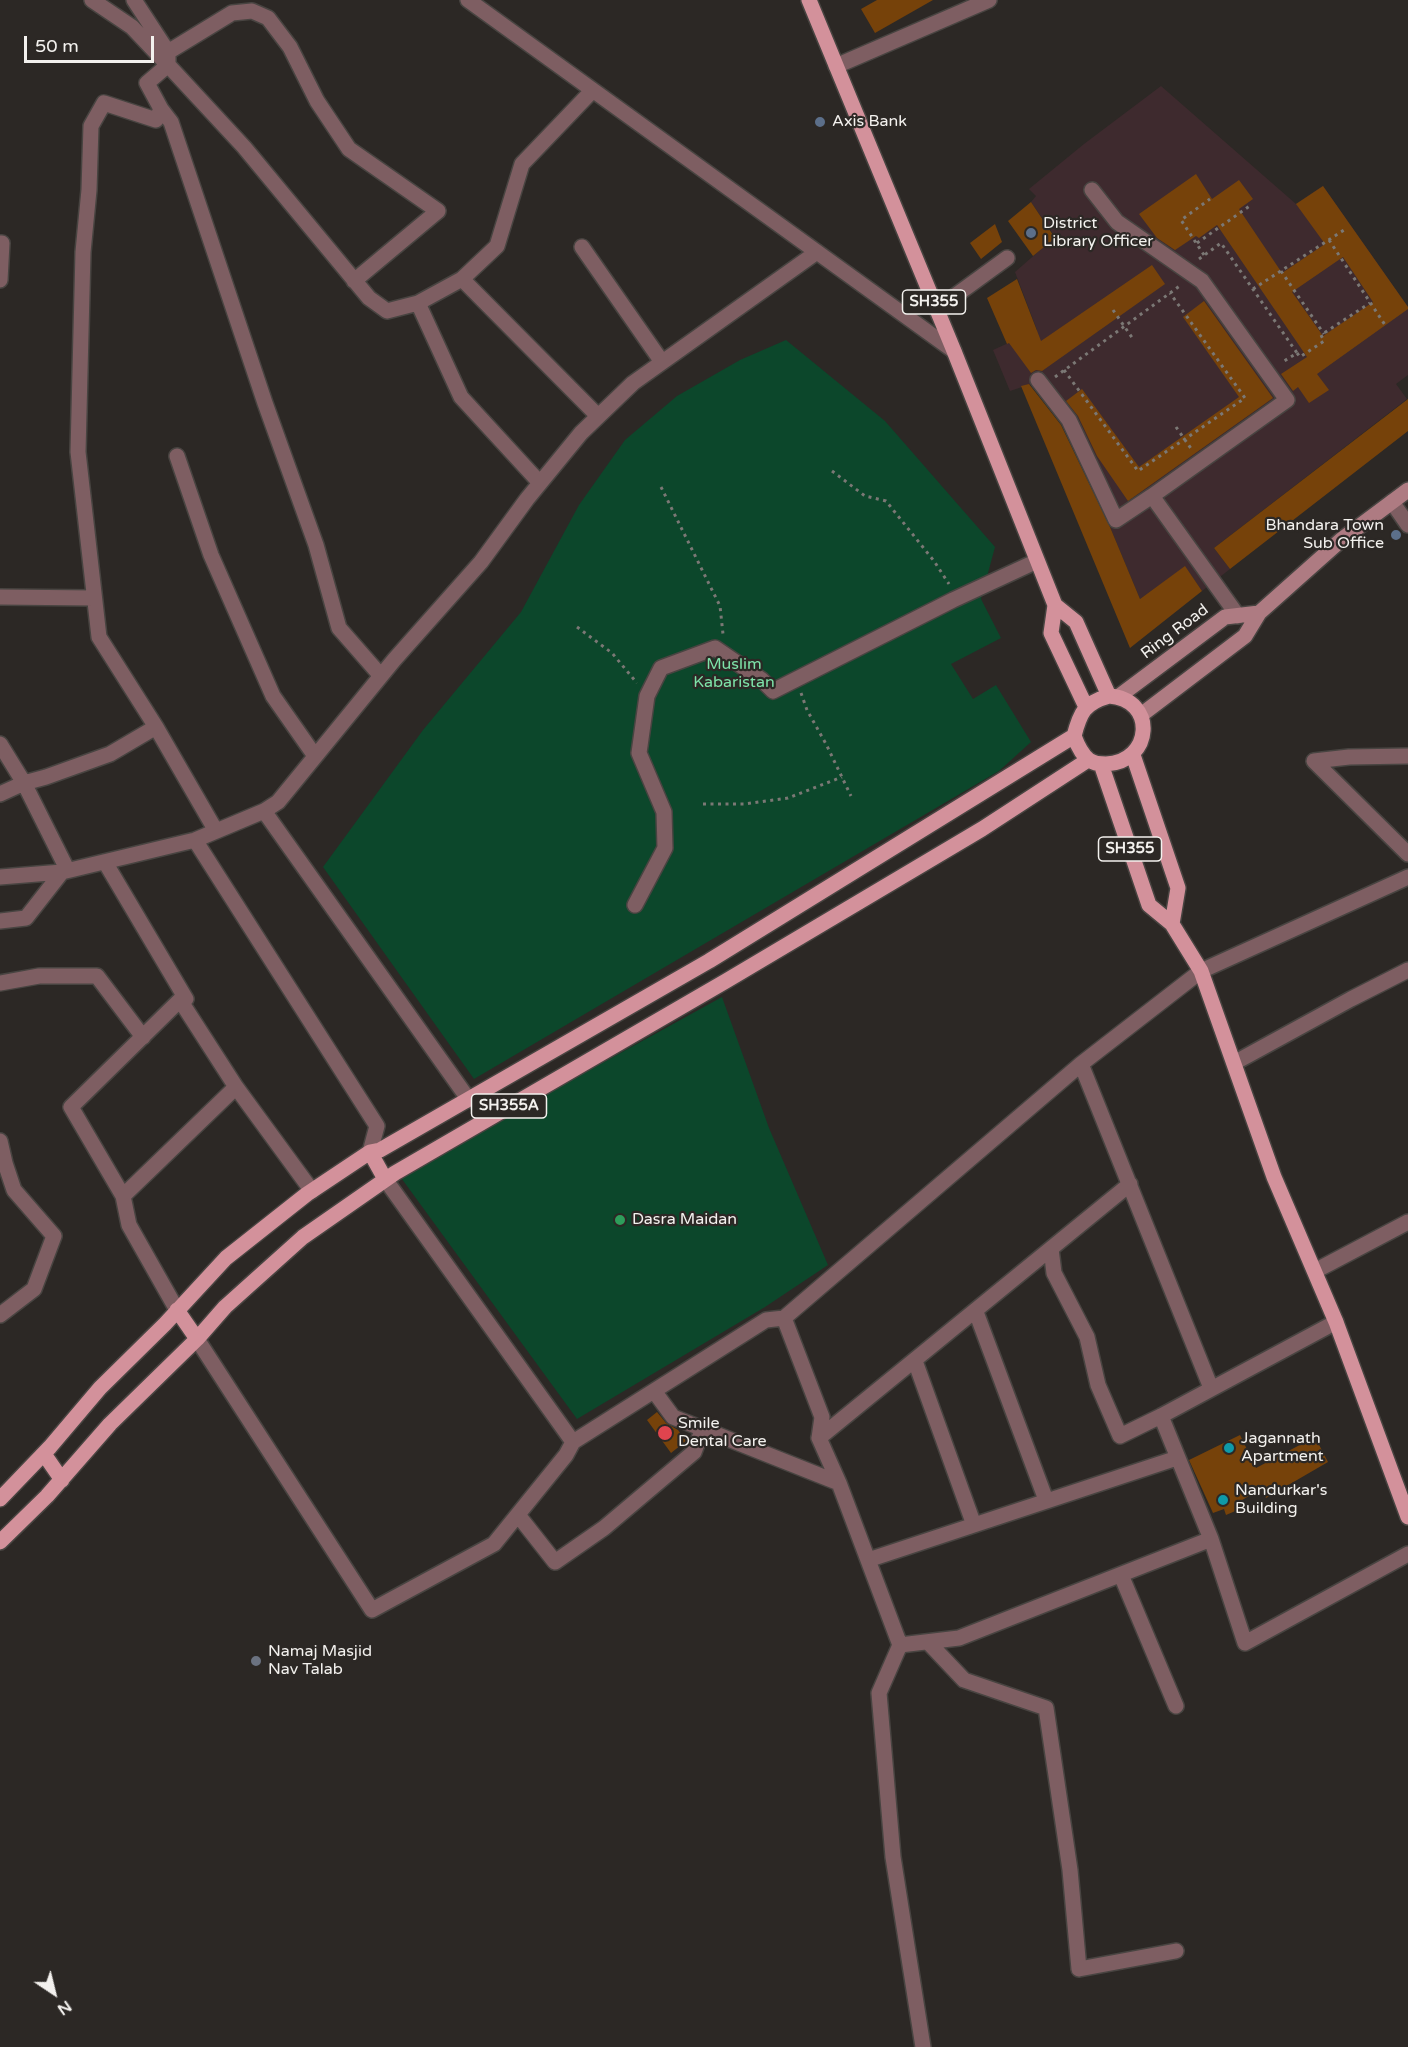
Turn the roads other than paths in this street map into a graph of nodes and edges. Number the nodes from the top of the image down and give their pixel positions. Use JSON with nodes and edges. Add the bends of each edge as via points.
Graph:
{"nodes":[{"id":1,"x":92,"y":0,"type":"edge"},
{"id":2,"x":134,"y":0,"type":"edge"},
{"id":3,"x":468,"y":0,"type":"edge"},
{"id":4,"x":809,"y":0,"type":"edge"},
{"id":5,"x":989,"y":0,"type":"edge"},
{"id":6,"x":168,"y":59,"type":"junction"},
{"id":7,"x":836,"y":66,"type":"junction"},
{"id":8,"x":592,"y":91,"type":"junction"},
{"id":9,"x":161,"y":109,"type":"junction"},
{"id":10,"x":1092,"y":190,"type":"dead end"},
{"id":11,"x":0,"y":243,"type":"edge"},
{"id":12,"x":582,"y":247,"type":"dead end"},
{"id":13,"x":817,"y":252,"type":"junction"},
{"id":14,"x":1007,"y":258,"type":"dead end"},
{"id":15,"x":462,"y":279,"type":"junction"},
{"id":16,"x":0,"y":280,"type":"edge"},
{"id":17,"x":354,"y":280,"type":"junction"},
{"id":18,"x":418,"y":303,"type":"junction"},
{"id":19,"x":937,"y":309,"type":"junction"},
{"id":20,"x":954,"y":351,"type":"junction"},
{"id":21,"x":662,"y":362,"type":"junction"},
{"id":22,"x":1041,"y":383,"type":"road end"},
{"id":23,"x":598,"y":416,"type":"junction"},
{"id":24,"x":177,"y":456,"type":"dead end"},
{"id":25,"x":540,"y":483,"type":"junction"},
{"id":26,"x":1408,"y":490,"type":"edge"},
{"id":27,"x":1152,"y":495,"type":"junction"},
{"id":28,"x":1392,"y":502,"type":"junction"},
{"id":29,"x":1408,"y":525,"type":"edge"},
{"id":30,"x":1037,"y":561,"type":"junction"},
{"id":31,"x":0,"y":597,"type":"edge"},
{"id":32,"x":94,"y":598,"type":"junction"},
{"id":33,"x":1055,"y":605,"type":"junction"},
{"id":34,"x":1259,"y":613,"type":"junction"},
{"id":35,"x":1238,"y":616,"type":"junction"},
{"id":36,"x":381,"y":676,"type":"junction"},
{"id":37,"x":1114,"y":696,"type":"junction"},
{"id":38,"x":1086,"y":707,"type":"junction"},
{"id":39,"x":1141,"y":715,"type":"junction"},
{"id":40,"x":156,"y":727,"type":"junction"},
{"id":41,"x":1074,"y":736,"type":"junction"},
{"id":42,"x":0,"y":744,"type":"edge"},
{"id":43,"x":1133,"y":755,"type":"junction"},
{"id":44,"x":315,"y":756,"type":"junction"},
{"id":45,"x":1408,"y":756,"type":"edge"},
{"id":46,"x":1094,"y":762,"type":"junction"},
{"id":47,"x":24,"y":783,"type":"junction"},
{"id":48,"x":0,"y":794,"type":"edge"},
{"id":49,"x":264,"y":811,"type":"junction"},
{"id":50,"x":216,"y":831,"type":"junction"},
{"id":51,"x":195,"y":840,"type":"junction"},
{"id":52,"x":1408,"y":854,"type":"edge"},
{"id":53,"x":105,"y":862,"type":"junction"},
{"id":54,"x":62,"y":872,"type":"junction"},
{"id":55,"x":1408,"y":877,"type":"edge"},
{"id":56,"x":0,"y":878,"type":"edge"},
{"id":57,"x":635,"y":905,"type":"dead end"},
{"id":58,"x":0,"y":921,"type":"edge"},
{"id":59,"x":1172,"y":924,"type":"junction"},
{"id":60,"x":764,"y":927,"type":"junction"},
{"id":61,"x":780,"y":948,"type":"junction"},
{"id":62,"x":1408,"y":970,"type":"edge"},
{"id":63,"x":1201,"y":971,"type":"junction"},
{"id":64,"x":0,"y":983,"type":"edge"},
{"id":65,"x":180,"y":1000,"type":"junction"},
{"id":66,"x":143,"y":1036,"type":"junction"},
{"id":67,"x":1234,"y":1063,"type":"junction"},
{"id":68,"x":1081,"y":1064,"type":"junction"},
{"id":69,"x":236,"y":1087,"type":"junction"},
{"id":70,"x":469,"y":1100,"type":"junction"},
{"id":71,"x":0,"y":1141,"type":"edge"},
{"id":72,"x":370,"y":1152,"type":"junction"},
{"id":73,"x":2,"y":1163,"type":"edge"},
{"id":74,"x":385,"y":1179,"type":"junction"},
{"id":75,"x":1130,"y":1184,"type":"junction"},
{"id":76,"x":312,"y":1191,"type":"junction"},
{"id":77,"x":123,"y":1196,"type":"junction"},
{"id":78,"x":1408,"y":1222,"type":"edge"},
{"id":79,"x":1051,"y":1249,"type":"junction"},
{"id":80,"x":1315,"y":1272,"type":"junction"},
{"id":81,"x":177,"y":1310,"type":"junction"},
{"id":82,"x":976,"y":1312,"type":"junction"},
{"id":83,"x":0,"y":1315,"type":"edge"},
{"id":84,"x":784,"y":1318,"type":"junction"},
{"id":85,"x":1336,"y":1322,"type":"junction"},
{"id":86,"x":197,"y":1339,"type":"junction"},
{"id":87,"x":915,"y":1361,"type":"junction"},
{"id":88,"x":1211,"y":1388,"type":"junction"},
{"id":89,"x":654,"y":1391,"type":"junction"},
{"id":90,"x":1161,"y":1416,"type":"junction"},
{"id":91,"x":704,"y":1428,"type":"junction"},
{"id":92,"x":819,"y":1438,"type":"junction"},
{"id":93,"x":573,"y":1442,"type":"junction"},
{"id":94,"x":44,"y":1454,"type":"junction"},
{"id":95,"x":1177,"y":1458,"type":"junction"},
{"id":96,"x":62,"y":1480,"type":"junction"},
{"id":97,"x":839,"y":1483,"type":"junction"},
{"id":98,"x":0,"y":1499,"type":"edge"},
{"id":99,"x":1046,"y":1500,"type":"junction"},
{"id":100,"x":1407,"y":1510,"type":"edge"},
{"id":101,"x":518,"y":1515,"type":"junction"},
{"id":102,"x":974,"y":1525,"type":"junction"},
{"id":103,"x":1211,"y":1539,"type":"junction"},
{"id":104,"x":0,"y":1542,"type":"edge"},
{"id":105,"x":1408,"y":1554,"type":"edge"},
{"id":106,"x":868,"y":1560,"type":"junction"},
{"id":107,"x":1121,"y":1575,"type":"junction"},
{"id":108,"x":928,"y":1642,"type":"junction"},
{"id":109,"x":900,"y":1645,"type":"junction"},
{"id":110,"x":1176,"y":1706,"type":"dead end"},
{"id":111,"x":1176,"y":1951,"type":"dead end"},
{"id":112,"x":923,"y":2047,"type":"edge"}],
"edges":[{"from":1,"to":6,"type":"street","via":[[132,27]]},
{"from":2,"to":6,"type":"street"},
{"from":3,"to":8,"type":"street"},
{"from":4,"to":7,"type":"main road","number":"SH355"},
{"from":5,"to":7,"type":"street"},
{"from":6,"to":9,"type":"street","via":[[147,83]]},
{"from":6,"to":17,"type":"street"},
{"from":6,"to":17,"type":"street","via":[[232,13],[252,11],[268,18],[290,47],[317,101],[349,149],[438,211]]},
{"from":7,"to":19,"type":"main road","number":"SH355"},
{"from":8,"to":13,"type":"street"},
{"from":8,"to":15,"type":"street","via":[[522,164],[497,246]]},
{"from":9,"to":32,"type":"street","via":[[156,120],[104,103],[91,126],[78,452]]},
{"from":9,"to":36,"type":"street","via":[[171,122],[205,218],[316,545],[339,628]]},
{"from":10,"to":27,"type":"street","via":[[1117,222],[1202,281],[1287,400]]},
{"from":11,"to":16,"type":"street"},
{"from":12,"to":21,"type":"street"},
{"from":13,"to":20,"type":"street"},
{"from":13,"to":21,"type":"street"},
{"from":14,"to":19,"type":"street"},
{"from":15,"to":18,"type":"street"},
{"from":15,"to":23,"type":"street"},
{"from":17,"to":18,"type":"street","via":[[387,311]]},
{"from":18,"to":25,"type":"street","via":[[461,397]]},
{"from":19,"to":20,"type":"main road","number":"SH355"},
{"from":20,"to":30,"type":"main road","number":"SH355"},
{"from":21,"to":23,"type":"street"},
{"from":22,"to":27,"type":"street","via":[[1069,420],[1116,520]]},
{"from":23,"to":25,"type":"street"},
{"from":24,"to":44,"type":"street","via":[[211,555],[273,696]]},
{"from":25,"to":36,"type":"street","via":[[481,562]]},
{"from":26,"to":28,"type":"street"},
{"from":27,"to":35,"type":"street"},
{"from":28,"to":29,"type":"street"},
{"from":28,"to":34,"type":"street","via":[[1341,540]]},
{"from":30,"to":33,"type":"main road","number":"SH355"},
{"from":30,"to":57,"type":"street","via":[[773,691],[715,648],[661,668],[647,696],[639,753],[664,812],[665,848]]},
{"from":31,"to":32,"type":"street"},
{"from":32,"to":40,"type":"street","via":[[99,637]]},
{"from":33,"to":37,"type":"main road","number":"SH355","via":[[1076,621]]},
{"from":33,"to":38,"type":"main road","number":"SH355","via":[[1052,633]]},
{"from":34,"to":35,"type":"street","name":"Ring Road"},
{"from":34,"to":39,"type":"street","via":[[1245,636]]},
{"from":35,"to":37,"type":"street","name":"Ring Road","via":[[1225,617]]},
{"from":36,"to":44,"type":"street"},
{"from":37,"to":38,"type":"main road","via":[[1094,700]]},
{"from":37,"to":39,"type":"main road","number":"SH355","via":[[1134,704]]},
{"from":38,"to":41,"type":"main road"},
{"from":39,"to":43,"type":"main road","via":[[1144,733]]},
{"from":40,"to":47,"type":"street","via":[[110,754]]},
{"from":40,"to":50,"type":"street"},
{"from":41,"to":46,"type":"main road","number":"SH355"},
{"from":41,"to":60,"type":"main road","number":"SH355A"},
{"from":42,"to":47,"type":"street"},
{"from":43,"to":46,"type":"main road","via":[[1117,764]]},
{"from":43,"to":59,"type":"main road","number":"SH355","via":[[1178,888]]},
{"from":44,"to":49,"type":"street","via":[[278,802]]},
{"from":45,"to":52,"type":"street","via":[[1314,761]]},
{"from":46,"to":59,"type":"main road","number":"SH355","via":[[1149,905]]},
{"from":46,"to":61,"type":"main road","number":"SH355A"},
{"from":47,"to":48,"type":"street"},
{"from":47,"to":54,"type":"street","via":[[66,867]]},
{"from":49,"to":50,"type":"street"},
{"from":49,"to":70,"type":"street"},
{"from":50,"to":51,"type":"street"},
{"from":51,"to":53,"type":"street"},
{"from":51,"to":72,"type":"street","via":[[377,1126]]},
{"from":53,"to":54,"type":"street"},
{"from":53,"to":65,"type":"street","via":[[186,999]]},
{"from":54,"to":56,"type":"street"},
{"from":54,"to":58,"type":"street","via":[[26,918]]},
{"from":55,"to":63,"type":"street"},
{"from":59,"to":63,"type":"main road"},
{"from":60,"to":61,"type":"main road"},
{"from":60,"to":70,"type":"main road","number":"SH355A"},
{"from":61,"to":74,"type":"main road","number":"SH355A"},
{"from":62,"to":67,"type":"street"},
{"from":63,"to":67,"type":"main road"},
{"from":63,"to":68,"type":"street"},
{"from":64,"to":66,"type":"street","via":[[39,976],[97,976]]},
{"from":65,"to":66,"type":"street"},
{"from":65,"to":69,"type":"street"},
{"from":66,"to":77,"type":"street","via":[[71,1107]]},
{"from":67,"to":80,"type":"main road","via":[[1274,1177]]},
{"from":68,"to":75,"type":"street"},
{"from":68,"to":84,"type":"street"},
{"from":69,"to":76,"type":"street"},
{"from":69,"to":77,"type":"street"},
{"from":70,"to":72,"type":"main road","number":"SH355A"},
{"from":71,"to":73,"type":"street"},
{"from":72,"to":74,"type":"main road"},
{"from":72,"to":76,"type":"main road","number":"SH355A"},
{"from":73,"to":83,"type":"street","via":[[14,1190],[54,1236],[34,1289]]},
{"from":74,"to":86,"type":"main road","number":"SH355A","via":[[303,1238],[225,1307]]},
{"from":74,"to":93,"type":"street"},
{"from":75,"to":79,"type":"street"},
{"from":75,"to":88,"type":"street"},
{"from":76,"to":81,"type":"main road","number":"SH355A","via":[[226,1258]]},
{"from":77,"to":81,"type":"street","via":[[129,1225]]},
{"from":78,"to":80,"type":"street"},
{"from":79,"to":82,"type":"street"},
{"from":79,"to":90,"type":"street","via":[[1054,1273],[1087,1336],[1098,1385],[1120,1437]]},
{"from":80,"to":85,"type":"main road"},
{"from":81,"to":86,"type":"main road"},
{"from":81,"to":94,"type":"main road","number":"SH355A","via":[[100,1388]]},
{"from":82,"to":87,"type":"street"},
{"from":82,"to":99,"type":"street"},
{"from":84,"to":89,"type":"street","via":[[766,1320]]},
{"from":84,"to":92,"type":"street","via":[[822,1417]]},
{"from":85,"to":88,"type":"street"},
{"from":85,"to":100,"type":"main road"},
{"from":86,"to":96,"type":"main road","number":"SH355A","via":[[110,1424]]},
{"from":86,"to":101,"type":"street","via":[[372,1610],[494,1544]]},
{"from":87,"to":92,"type":"street"},
{"from":87,"to":102,"type":"street"},
{"from":88,"to":90,"type":"street"},
{"from":89,"to":91,"type":"street","via":[[673,1417]]},
{"from":89,"to":93,"type":"street"},
{"from":90,"to":95,"type":"street"},
{"from":91,"to":97,"type":"street"},
{"from":91,"to":101,"type":"street","via":[[694,1452],[604,1528],[555,1562]]},
{"from":92,"to":97,"type":"street"},
{"from":93,"to":101,"type":"street"},
{"from":94,"to":96,"type":"main road"},
{"from":94,"to":98,"type":"main road","number":"SH355A"},
{"from":95,"to":99,"type":"street"},
{"from":95,"to":103,"type":"street"},
{"from":96,"to":104,"type":"main road","number":"SH355A"},
{"from":97,"to":106,"type":"street"},
{"from":99,"to":102,"type":"street"},
{"from":102,"to":106,"type":"street"},
{"from":103,"to":105,"type":"street","via":[[1245,1643]]},
{"from":103,"to":107,"type":"street"},
{"from":106,"to":109,"type":"street"},
{"from":107,"to":108,"type":"street","via":[[959,1638]]},
{"from":107,"to":110,"type":"street"},
{"from":108,"to":109,"type":"street"},
{"from":108,"to":111,"type":"street","via":[[964,1680],[1046,1708],[1070,1870],[1079,1969]]},
{"from":109,"to":112,"type":"street","via":[[879,1693],[893,1857]]}]}
